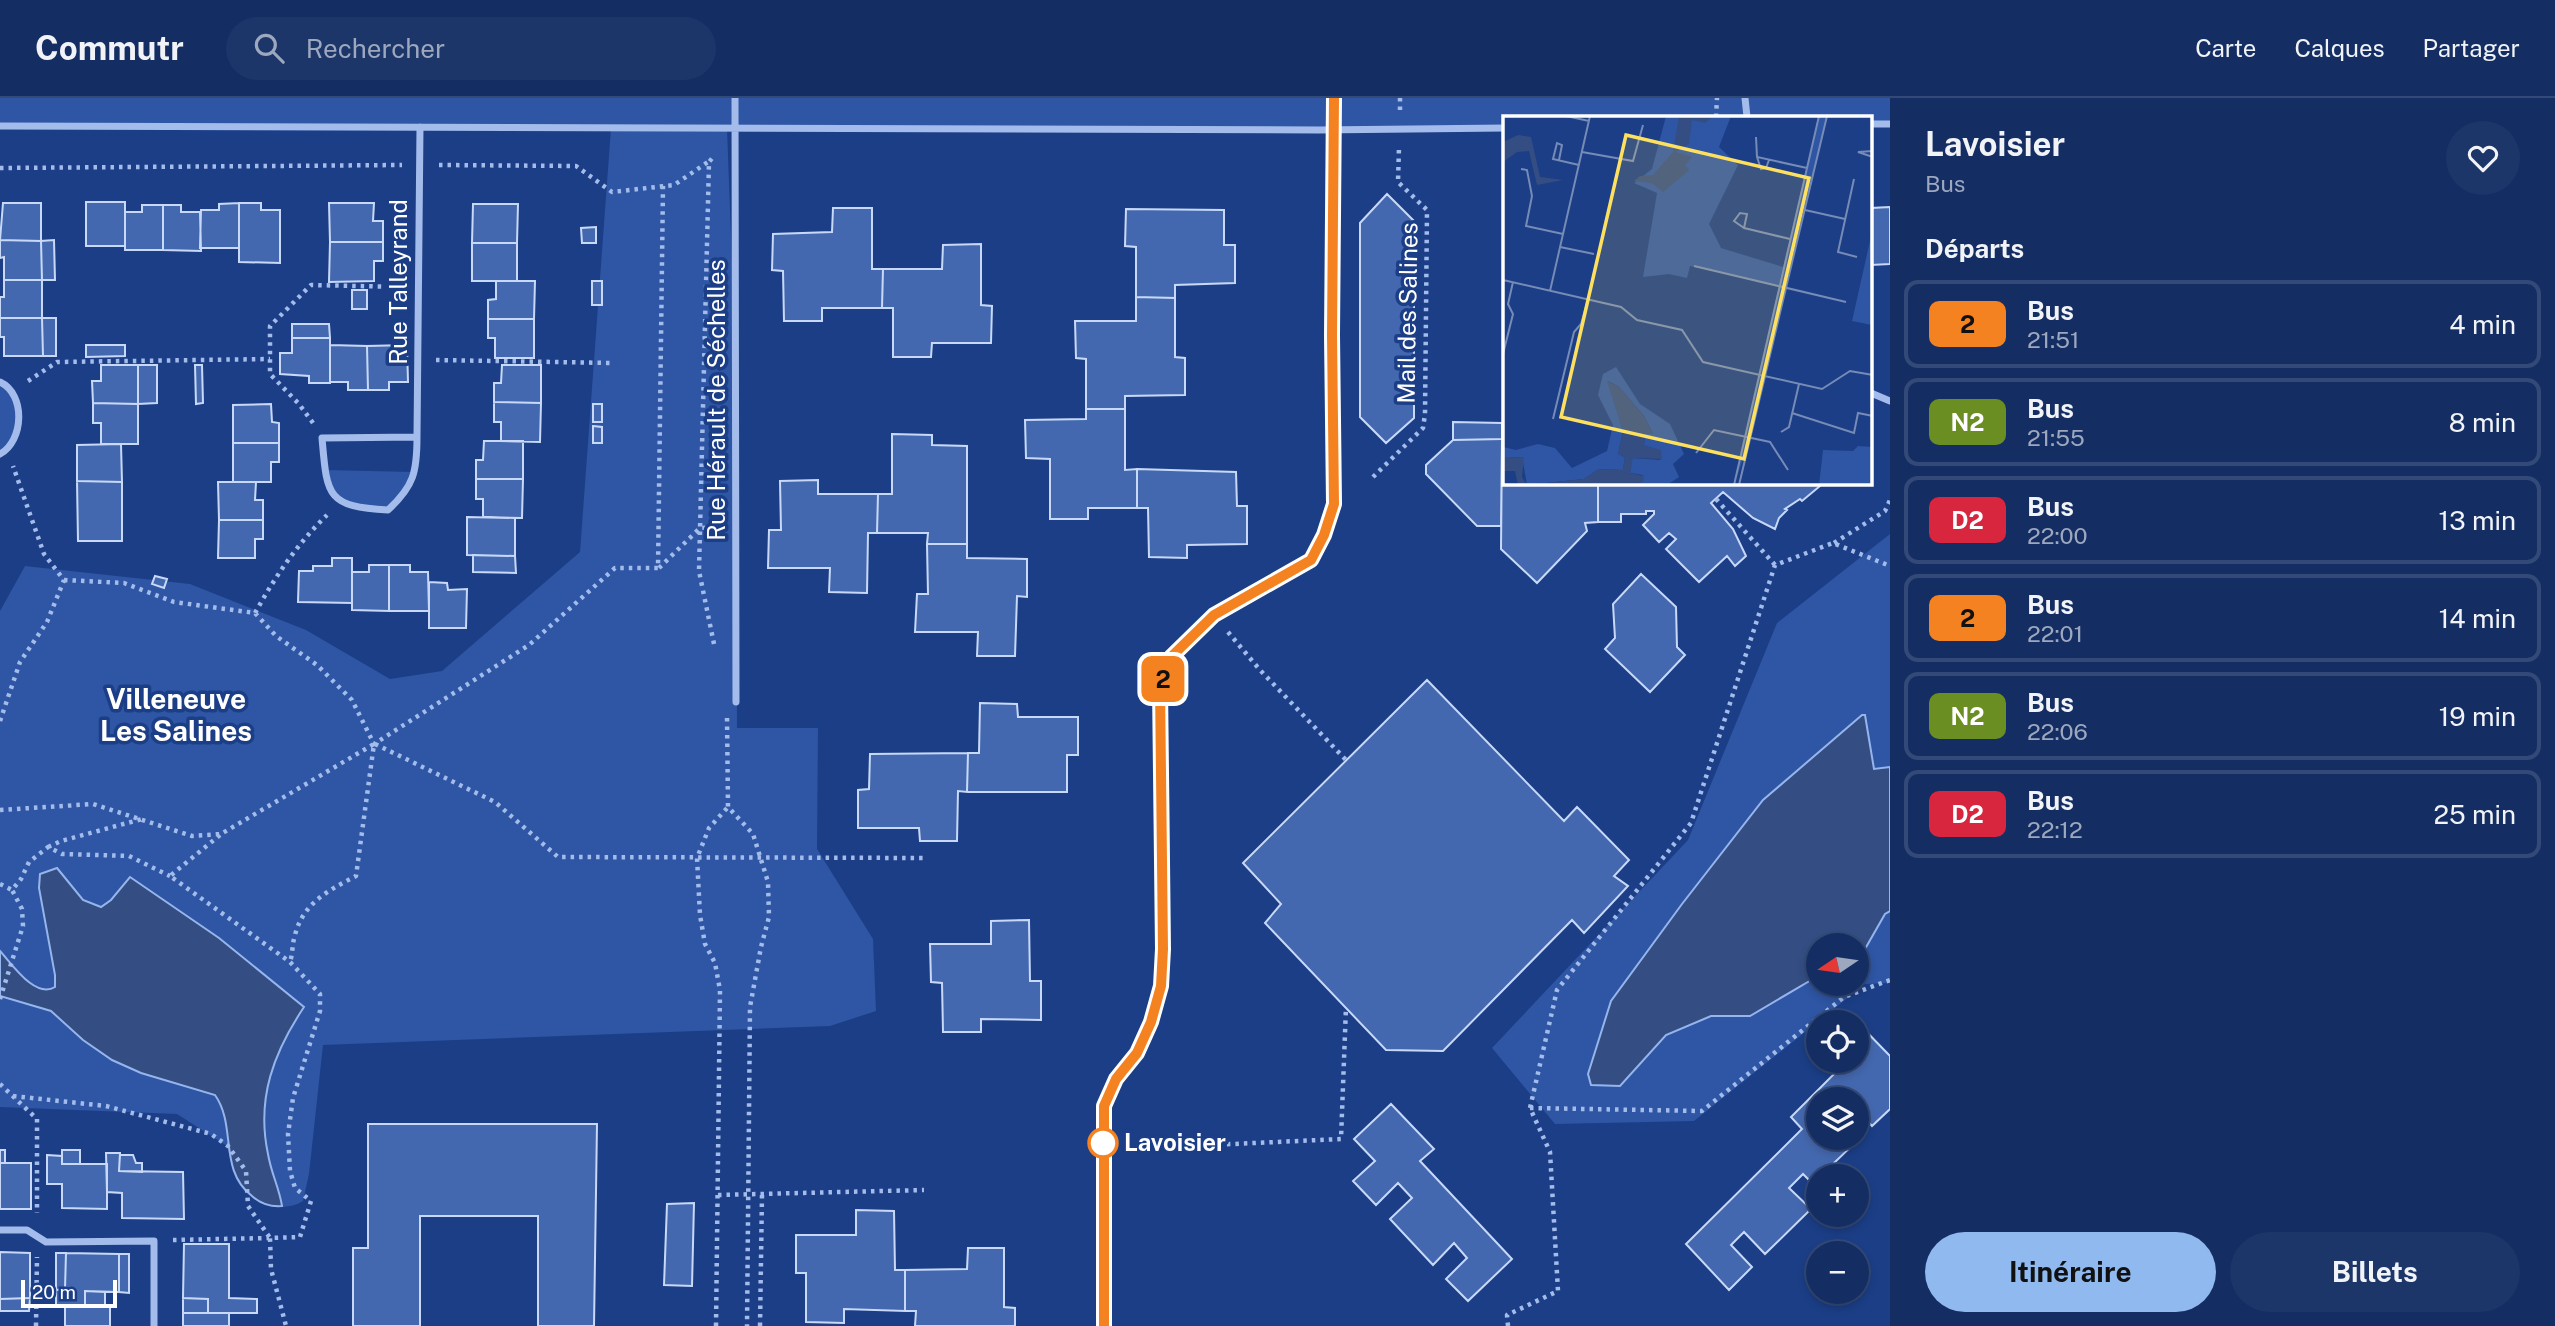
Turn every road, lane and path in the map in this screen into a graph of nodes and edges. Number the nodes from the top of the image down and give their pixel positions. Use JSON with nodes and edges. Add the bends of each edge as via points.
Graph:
{"nodes":[{"id":1,"x":735,"y":98,"type":"edge"},
{"id":2,"x":1334,"y":98,"type":"edge"},
{"id":3,"x":1400,"y":98,"type":"edge"},
{"id":4,"x":1717,"y":98,"type":"edge"},
{"id":5,"x":1745,"y":98,"type":"edge"},
{"id":6,"x":1716,"y":116,"type":"edge"},
{"id":7,"x":1747,"y":116,"type":"edge"},
{"id":8,"x":1872,"y":124,"type":"edge"},
{"id":9,"x":1890,"y":124,"type":"edge"},
{"id":10,"x":0,"y":126,"type":"edge"},
{"id":11,"x":420,"y":127,"type":"junction"},
{"id":12,"x":1503,"y":128,"type":"edge"},
{"id":13,"x":1400,"y":129,"type":"junction"},
{"id":14,"x":1333,"y":130,"type":"junction"},
{"id":15,"x":736,"y":131,"type":"junction"},
{"id":16,"x":709,"y":162,"type":"junction"},
{"id":17,"x":419,"y":165,"type":"junction"},
{"id":18,"x":0,"y":167,"type":"edge"},
{"id":19,"x":663,"y":186,"type":"junction"},
{"id":20,"x":418,"y":287,"type":"junction"},
{"id":21,"x":270,"y":359,"type":"junction"},
{"id":22,"x":418,"y":360,"type":"junction"},
{"id":23,"x":613,"y":363,"type":"dead end"},
{"id":24,"x":0,"y":382,"type":"edge"},
{"id":25,"x":13,"y":392,"type":"junction"},
{"id":26,"x":1872,"y":393,"type":"edge"},
{"id":27,"x":1890,"y":401,"type":"edge"},
{"id":28,"x":417,"y":437,"type":"junction"},
{"id":29,"x":322,"y":438,"type":"junction"},
{"id":30,"x":4,"y":452,"type":"edge"},
{"id":31,"x":1373,"y":477,"type":"dead end"},
{"id":32,"x":1716,"y":499,"type":"dead end"},
{"id":33,"x":1890,"y":500,"type":"edge"},
{"id":34,"x":340,"y":502,"type":"junction"},
{"id":35,"x":736,"y":526,"type":"junction"},
{"id":36,"x":700,"y":528,"type":"junction"},
{"id":37,"x":1833,"y":543,"type":"junction"},
{"id":38,"x":1775,"y":565,"type":"junction"},
{"id":39,"x":1890,"y":566,"type":"edge"},
{"id":40,"x":658,"y":568,"type":"junction"},
{"id":41,"x":64,"y":580,"type":"junction"},
{"id":42,"x":255,"y":613,"type":"junction"},
{"id":43,"x":1214,"y":615,"type":"junction"},
{"id":44,"x":715,"y":652,"type":"dead end"},
{"id":45,"x":736,"y":702,"type":"dead end"},
{"id":46,"x":727,"y":706,"type":"dead end"},
{"id":47,"x":0,"y":721,"type":"edge"},
{"id":48,"x":374,"y":744,"type":"junction"},
{"id":49,"x":1346,"y":760,"type":"dead end"},
{"id":50,"x":728,"y":807,"type":"junction"},
{"id":51,"x":0,"y":810,"type":"edge"},
{"id":52,"x":143,"y":819,"type":"junction"},
{"id":53,"x":221,"y":834,"type":"junction"},
{"id":54,"x":48,"y":847,"type":"junction"},
{"id":55,"x":697,"y":858,"type":"junction"},
{"id":56,"x":761,"y":858,"type":"junction"},
{"id":57,"x":927,"y":858,"type":"dead end"},
{"id":58,"x":170,"y":876,"type":"junction"},
{"id":59,"x":0,"y":884,"type":"edge"},
{"id":60,"x":12,"y":890,"type":"junction"},
{"id":61,"x":290,"y":962,"type":"junction"},
{"id":62,"x":1890,"y":980,"type":"edge"},
{"id":63,"x":0,"y":999,"type":"edge"},
{"id":64,"x":1346,"y":1007,"type":"dead end"},
{"id":65,"x":0,"y":1084,"type":"edge"},
{"id":66,"x":13,"y":1096,"type":"junction"},
{"id":67,"x":1531,"y":1108,"type":"junction"},
{"id":68,"x":1103,"y":1151,"type":"junction"},
{"id":69,"x":924,"y":1191,"type":"dead end"},
{"id":70,"x":750,"y":1194,"type":"junction"},
{"id":71,"x":762,"y":1194,"type":"junction"},
{"id":72,"x":718,"y":1195,"type":"junction"},
{"id":73,"x":0,"y":1230,"type":"edge"},
{"id":74,"x":37,"y":1236,"type":"junction"},
{"id":75,"x":270,"y":1238,"type":"junction"},
{"id":76,"x":154,"y":1241,"type":"junction"},
{"id":77,"x":36,"y":1326,"type":"edge"},
{"id":78,"x":154,"y":1326,"type":"edge"},
{"id":79,"x":286,"y":1326,"type":"edge"},
{"id":80,"x":716,"y":1326,"type":"edge"},
{"id":81,"x":747,"y":1326,"type":"edge"},
{"id":82,"x":760,"y":1326,"type":"edge"},
{"id":83,"x":1104,"y":1326,"type":"edge"},
{"id":84,"x":1508,"y":1326,"type":"edge"}],
"edges":[{"from":1,"to":15,"type":"street","name":"Rue Hérault de Séchelles"},
{"from":2,"to":14,"type":"street"},
{"from":3,"to":13,"type":"path","name":"Mail des Salines"},
{"from":4,"to":6,"type":"path"},
{"from":5,"to":7,"type":"street"},
{"from":8,"to":9,"type":"street"},
{"from":10,"to":11,"type":"street"},
{"from":11,"to":15,"type":"street"},
{"from":11,"to":17,"type":"street","name":"Rue Talleyrand"},
{"from":12,"to":13,"type":"street"},
{"from":13,"to":14,"type":"street"},
{"from":13,"to":31,"type":"path","name":"Mail des Salines","via":[[1398,182],[1427,210],[1425,414],[1423,428]]},
{"from":14,"to":15,"type":"street"},
{"from":14,"to":43,"type":"street","via":[[1334,504],[1311,560]]},
{"from":15,"to":16,"type":"path"},
{"from":15,"to":35,"type":"street","name":"Rue Hérault de Séchelles"},
{"from":16,"to":19,"type":"path","via":[[674,185]]},
{"from":16,"to":36,"type":"path"},
{"from":17,"to":18,"type":"path"},
{"from":17,"to":19,"type":"path","via":[[576,166],[611,191]]},
{"from":17,"to":20,"type":"street","name":"Rue Talleyrand"},
{"from":19,"to":40,"type":"path"},
{"from":20,"to":21,"type":"path","via":[[311,285],[270,326]]},
{"from":20,"to":22,"type":"street","name":"Rue Talleyrand"},
{"from":21,"to":25,"type":"path","via":[[57,362]]},
{"from":21,"to":29,"type":"path","via":[[270,374],[299,404]]},
{"from":22,"to":23,"type":"path"},
{"from":22,"to":28,"type":"street","name":"Rue Talleyrand"},
{"from":24,"to":25,"type":"street"},
{"from":25,"to":30,"type":"street","via":[[18,406],[16,437]]},
{"from":26,"to":27,"type":"street"},
{"from":28,"to":29,"type":"street"},
{"from":28,"to":34,"type":"street","name":"Rue Talleyrand","via":[[417,466],[404,495],[388,510]]},
{"from":29,"to":34,"type":"street","via":[[326,483]]},
{"from":30,"to":41,"type":"path","via":[[44,555]]},
{"from":32,"to":38,"type":"path"},
{"from":33,"to":37,"type":"path","via":[[1885,511]]},
{"from":34,"to":42,"type":"path","via":[[292,554]]},
{"from":35,"to":36,"type":"path"},
{"from":35,"to":45,"type":"street","name":"Rue Hérault de Séchelles"},
{"from":36,"to":40,"type":"path"},
{"from":36,"to":44,"type":"path","via":[[699,571]]},
{"from":37,"to":38,"type":"path"},
{"from":37,"to":39,"type":"path"},
{"from":38,"to":67,"type":"path","via":[[1691,823],[1557,990]]},
{"from":40,"to":48,"type":"path","via":[[615,568],[530,645]]},
{"from":41,"to":42,"type":"path","via":[[124,583],[174,602]]},
{"from":41,"to":47,"type":"path","via":[[47,622],[20,662]]},
{"from":42,"to":48,"type":"path","via":[[352,700]]},
{"from":43,"to":49,"type":"path"},
{"from":43,"to":68,"type":"street","via":[[1171,657],[1160,685],[1161,986],[1137,1053],[1116,1079],[1104,1106]]},
{"from":46,"to":50,"type":"path"},
{"from":48,"to":53,"type":"path"},
{"from":48,"to":55,"type":"path","via":[[495,802],[558,857]]},
{"from":48,"to":61,"type":"path","via":[[356,876],[313,902],[295,935]]},
{"from":50,"to":55,"type":"path","via":[[709,828]]},
{"from":50,"to":56,"type":"path","via":[[753,834]]},
{"from":51,"to":52,"type":"path","via":[[93,804]]},
{"from":52,"to":53,"type":"path","via":[[192,836]]},
{"from":52,"to":54,"type":"path"},
{"from":53,"to":58,"type":"path"},
{"from":54,"to":58,"type":"path","via":[[62,854],[129,856]]},
{"from":54,"to":60,"type":"path","via":[[29,862]]},
{"from":55,"to":56,"type":"path"},
{"from":55,"to":72,"type":"path","via":[[705,944],[715,963],[720,990]]},
{"from":56,"to":57,"type":"path"},
{"from":56,"to":70,"type":"path","via":[[768,883],[769,917],[750,1007]]},
{"from":58,"to":61,"type":"path"},
{"from":59,"to":60,"type":"path"},
{"from":60,"to":63,"type":"path","via":[[22,909],[23,926]]},
{"from":61,"to":75,"type":"path","via":[[320,994],[320,1011],[293,1098],[288,1134],[295,1188],[311,1201],[300,1237]]},
{"from":62,"to":67,"type":"path","via":[[1844,996],[1702,1111]]},
{"from":64,"to":68,"type":"path","via":[[1341,1139]]},
{"from":65,"to":66,"type":"path"},
{"from":66,"to":74,"type":"path","via":[[37,1119]]},
{"from":66,"to":75,"type":"path","via":[[106,1106],[211,1133],[228,1146],[246,1171],[248,1206]]},
{"from":67,"to":84,"type":"path","via":[[1550,1152],[1558,1291],[1507,1315]]},
{"from":68,"to":83,"type":"street"},
{"from":69,"to":71,"type":"path"},
{"from":70,"to":71,"type":"path"},
{"from":70,"to":72,"type":"path"},
{"from":70,"to":81,"type":"path"},
{"from":71,"to":82,"type":"path"},
{"from":72,"to":80,"type":"path"},
{"from":73,"to":74,"type":"street","via":[[27,1230]]},
{"from":74,"to":76,"type":"street","via":[[46,1242]]},
{"from":74,"to":77,"type":"path"},
{"from":75,"to":76,"type":"path"},
{"from":75,"to":79,"type":"path","via":[[271,1269]]},
{"from":76,"to":78,"type":"street"}]}
